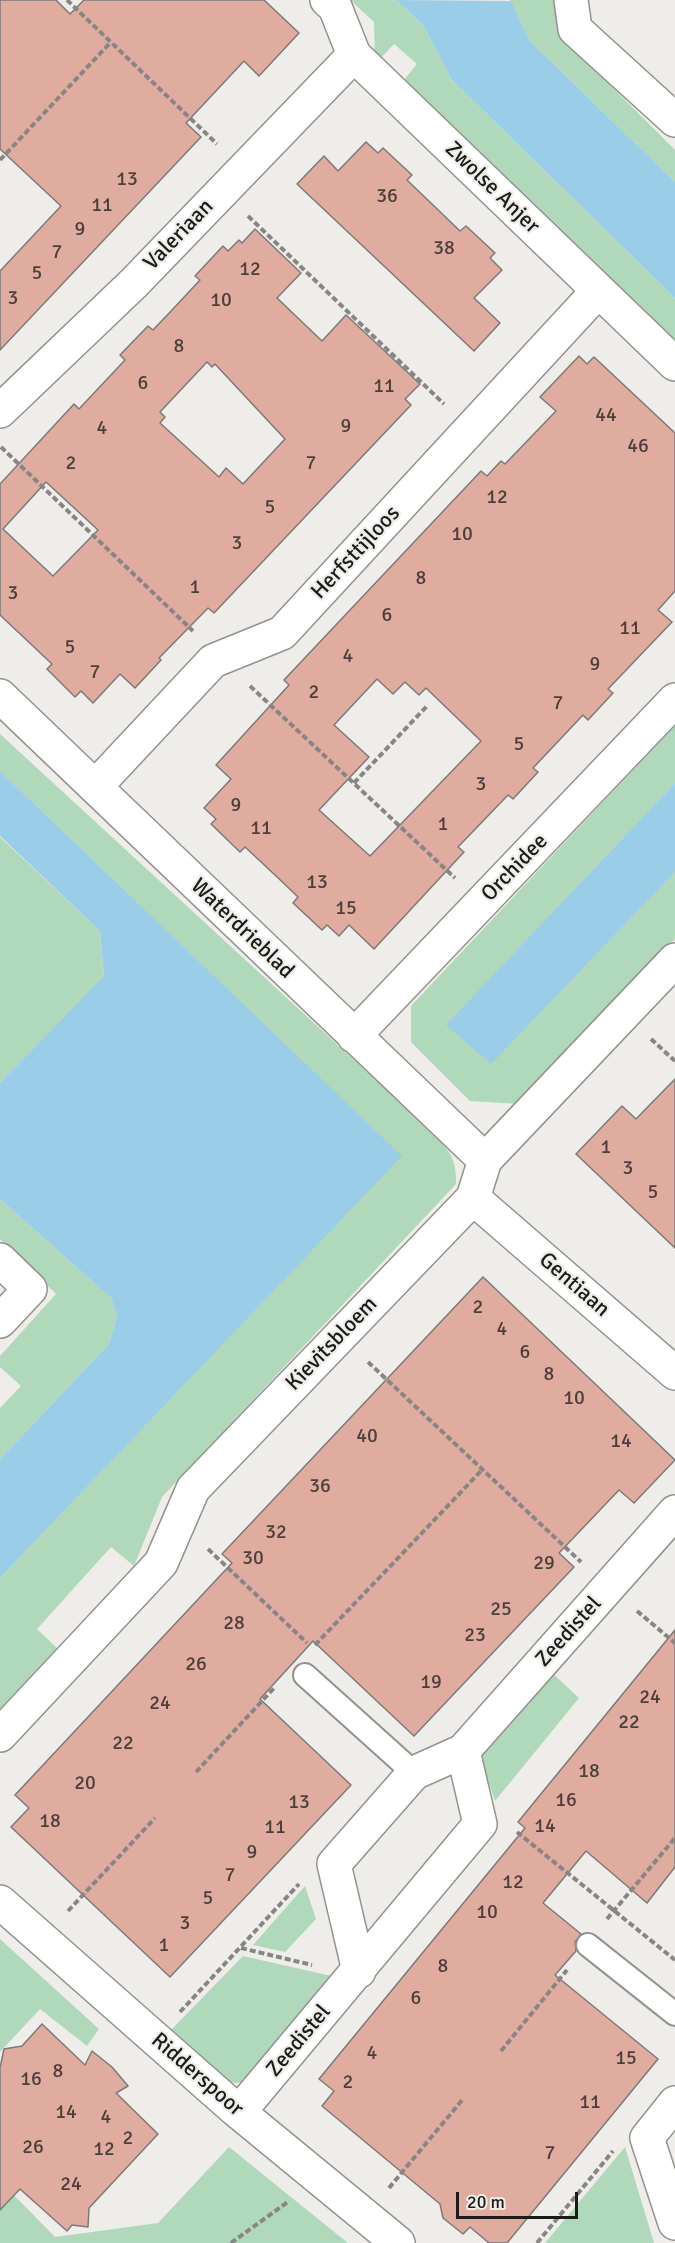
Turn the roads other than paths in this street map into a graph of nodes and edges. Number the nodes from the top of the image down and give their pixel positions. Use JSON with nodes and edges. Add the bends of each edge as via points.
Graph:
{"nodes":[{"id":1,"x":327,"y":0,"type":"edge"},
{"id":2,"x":571,"y":0,"type":"edge"},
{"id":3,"x":354,"y":55,"type":"junction"},
{"id":4,"x":675,"y":120,"type":"edge"},
{"id":5,"x":598,"y":291,"type":"junction"},
{"id":6,"x":675,"y":364,"type":"edge"},
{"id":7,"x":0,"y":411,"type":"edge"},
{"id":8,"x":0,"y":696,"type":"edge"},
{"id":9,"x":675,"y":700,"type":"edge"},
{"id":10,"x":95,"y":787,"type":"junction"},
{"id":11,"x":675,"y":960,"type":"edge"},
{"id":12,"x":354,"y":1036,"type":"junction"},
{"id":13,"x":486,"y":1160,"type":"junction"},
{"id":14,"x":473,"y":1198,"type":"junction"},
{"id":15,"x":0,"y":1260,"type":"edge"},
{"id":16,"x":0,"y":1321,"type":"edge"},
{"id":17,"x":675,"y":1372,"type":"edge"},
{"id":18,"x":675,"y":1512,"type":"edge"},
{"id":19,"x":305,"y":1675,"type":"dead end"},
{"id":20,"x":0,"y":1735,"type":"edge"},
{"id":21,"x":463,"y":1751,"type":"junction"},
{"id":22,"x":414,"y":1773,"type":"junction"},
{"id":23,"x":0,"y":1902,"type":"edge"},
{"id":24,"x":588,"y":1945,"type":"road end"},
{"id":25,"x":357,"y":1973,"type":"junction"},
{"id":26,"x":675,"y":2014,"type":"edge"},
{"id":27,"x":675,"y":2103,"type":"edge"},
{"id":28,"x":239,"y":2112,"type":"junction"},
{"id":29,"x":675,"y":2223,"type":"edge"},
{"id":30,"x":398,"y":2243,"type":"edge"}],
"edges":[{"from":1,"to":3,"type":"street","name":"Zwolse Anjer","via":[[335,8]]},
{"from":2,"to":4,"type":"street","via":[[575,29]]},
{"from":3,"to":5,"type":"street","name":"Zwolse Anjer"},
{"from":3,"to":7,"type":"street","name":"Valeriaan","via":[[134,283]]},
{"from":5,"to":6,"type":"street","name":"Zwolse Anjer"},
{"from":5,"to":10,"type":"street","name":"Herfsttijloos","via":[[282,633],[213,662]]},
{"from":8,"to":10,"type":"street","name":"Waterdrieblad"},
{"from":9,"to":12,"type":"street","name":"Orchidee"},
{"from":10,"to":12,"type":"street","name":"Waterdrieblad"},
{"from":11,"to":13,"type":"street","name":"Kievitsbloem"},
{"from":12,"to":13,"type":"street","name":"Waterdrieblad"},
{"from":13,"to":14,"type":"street","name":"Kievitsbloem"},
{"from":14,"to":17,"type":"street","name":"Gentiaan"},
{"from":14,"to":20,"type":"street","name":"Kievitsbloem","via":[[193,1489],[161,1563]]},
{"from":15,"to":16,"type":"street","via":[[30,1289]]},
{"from":18,"to":21,"type":"street","name":"Zeedistel"},
{"from":19,"to":22,"type":"lane"},
{"from":21,"to":22,"type":"street","name":"Zeedistel"},
{"from":21,"to":25,"type":"street","name":"Zeedistel","via":[[480,1824]]},
{"from":22,"to":25,"type":"street","name":"Zeedistel","via":[[334,1864]]},
{"from":23,"to":28,"type":"street","name":"Ridderspoor"},
{"from":24,"to":26,"type":"lane"},
{"from":25,"to":28,"type":"street","name":"Zeedistel"},
{"from":27,"to":29,"type":"street","via":[[646,2138]]},
{"from":28,"to":30,"type":"street","name":"Ridderspoor"}]}
